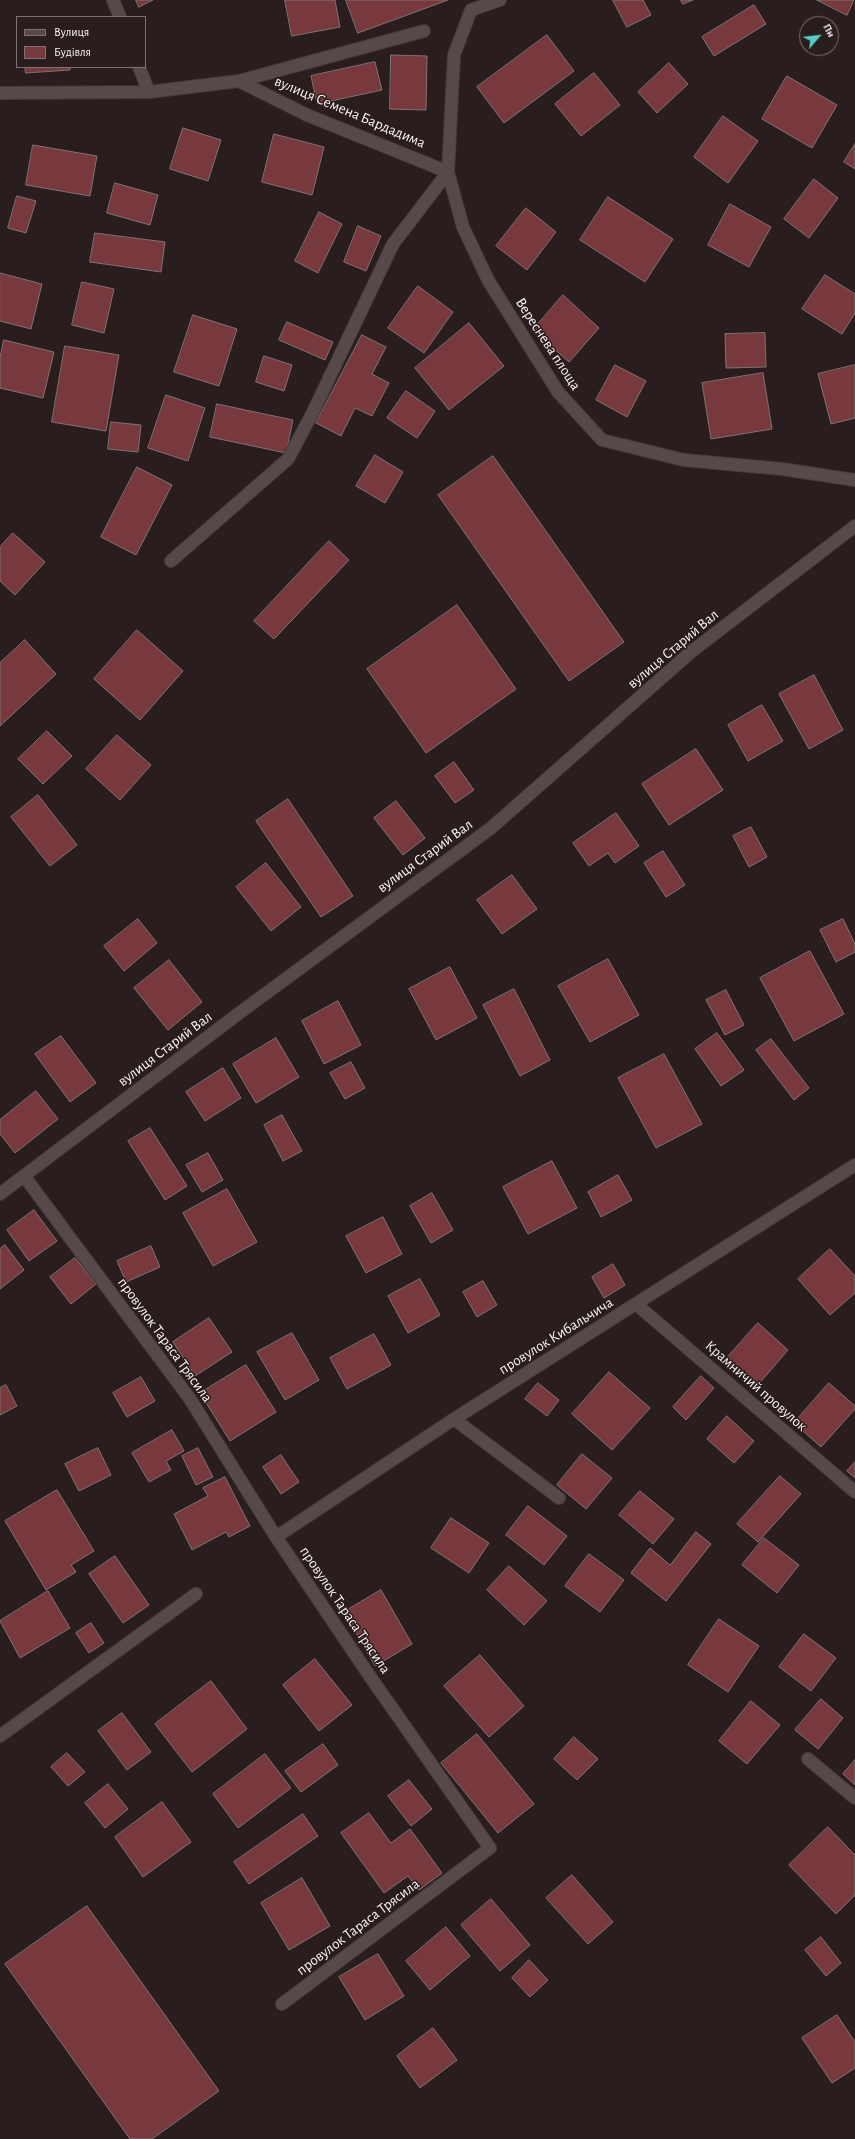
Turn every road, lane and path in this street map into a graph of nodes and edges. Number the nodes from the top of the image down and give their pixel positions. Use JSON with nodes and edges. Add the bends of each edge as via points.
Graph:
{"nodes":[{"id":1,"x":113,"y":0,"type":"edge"},
{"id":2,"x":500,"y":0,"type":"edge"},
{"id":3,"x":120,"y":16,"type":"edge"},
{"id":4,"x":424,"y":31,"type":"dead end"},
{"id":5,"x":139,"y":68,"type":"edge"},
{"id":6,"x":239,"y":81,"type":"junction"},
{"id":7,"x":149,"y":92,"type":"junction"},
{"id":8,"x":0,"y":93,"type":"edge"},
{"id":9,"x":448,"y":172,"type":"junction"},
{"id":10,"x":855,"y":480,"type":"edge"},
{"id":11,"x":855,"y":526,"type":"edge"},
{"id":12,"x":171,"y":561,"type":"dead end"},
{"id":13,"x":855,"y":1165,"type":"edge"},
{"id":14,"x":24,"y":1176,"type":"junction"},
{"id":15,"x":0,"y":1194,"type":"edge"},
{"id":16,"x":636,"y":1304,"type":"junction"},
{"id":17,"x":454,"y":1419,"type":"junction"},
{"id":18,"x":855,"y":1492,"type":"edge"},
{"id":19,"x":559,"y":1498,"type":"dead end"},
{"id":20,"x":276,"y":1537,"type":"junction"},
{"id":21,"x":196,"y":1594,"type":"dead end"},
{"id":22,"x":0,"y":1736,"type":"edge"},
{"id":23,"x":808,"y":1760,"type":"dead end"},
{"id":24,"x":855,"y":1798,"type":"edge"},
{"id":25,"x":282,"y":2004,"type":"dead end"}],
"edges":[{"from":1,"to":3,"type":"street"},
{"from":2,"to":9,"type":"street","name":"Вереснева площа","via":[[471,10],[454,55]]},
{"from":4,"to":6,"type":"street","name":"вулиця Семена Бардадима"},
{"from":5,"to":7,"type":"street"},
{"from":6,"to":7,"type":"street","name":"вулиця Семена Бардадима"},
{"from":6,"to":9,"type":"street","name":"вулиця Семена Бардадима","via":[[307,115]]},
{"from":7,"to":8,"type":"street","name":"вулиця Семена Бардадима"},
{"from":9,"to":10,"type":"street","name":"Вереснева площа","via":[[463,227],[488,280],[558,392],[602,440],[684,460],[782,468]]},
{"from":9,"to":12,"type":"street","via":[[393,244],[288,459]]},
{"from":11,"to":14,"type":"street","name":"вулиця Старий Вал","via":[[691,652],[491,828],[248,1006]]},
{"from":13,"to":16,"type":"street","name":"провулок Кибальчича"},
{"from":14,"to":15,"type":"street","name":"вулиця Старий Вал"},
{"from":14,"to":20,"type":"street","name":"провулок Тараса Трясила","via":[[190,1399]]},
{"from":16,"to":17,"type":"street","name":"провулок Кибальчича"},
{"from":16,"to":18,"type":"street","name":"Крамничий провулок"},
{"from":17,"to":19,"type":"street"},
{"from":17,"to":20,"type":"street","name":"провулок Кибальчича"},
{"from":20,"to":25,"type":"street","name":"провулок Тараса Трясила","via":[[490,1848]]},
{"from":21,"to":22,"type":"street"},
{"from":23,"to":24,"type":"street"}]}
